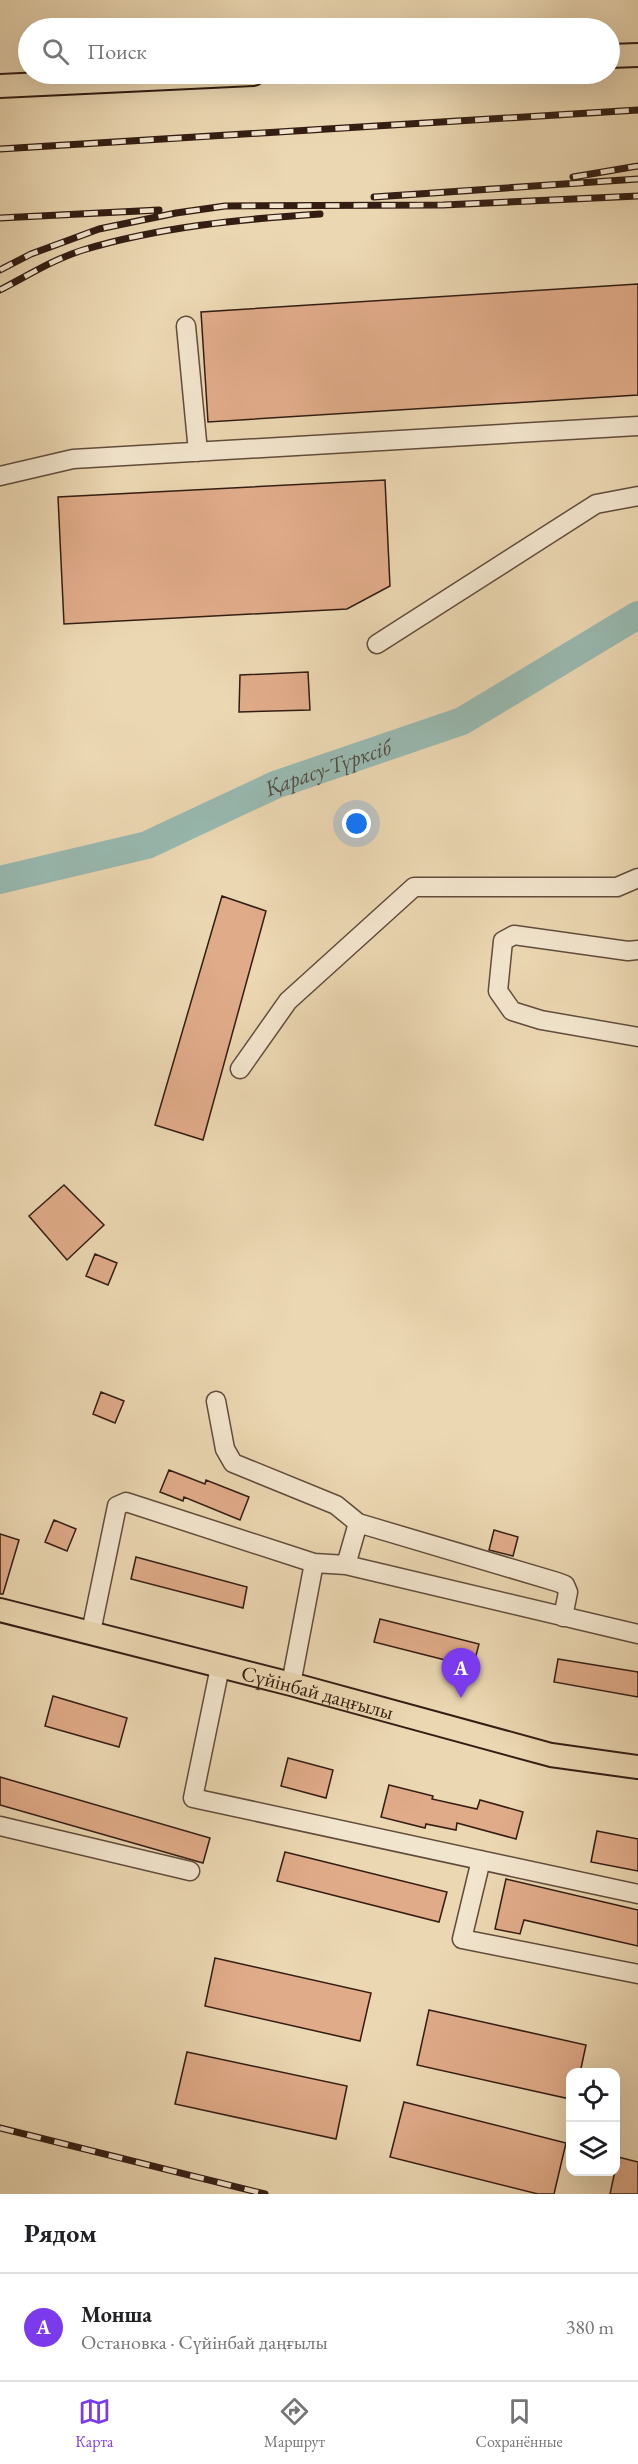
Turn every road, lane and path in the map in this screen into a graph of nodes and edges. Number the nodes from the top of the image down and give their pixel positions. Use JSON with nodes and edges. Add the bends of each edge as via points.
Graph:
{"nodes":[{"id":1,"x":638,"y":55,"type":"edge"},
{"id":2,"x":620,"y":56,"type":"edge"},
{"id":3,"x":42,"y":84,"type":"edge"},
{"id":4,"x":0,"y":86,"type":"edge"},
{"id":5,"x":186,"y":326,"type":"dead end"},
{"id":6,"x":638,"y":426,"type":"edge"},
{"id":7,"x":198,"y":452,"type":"junction"},
{"id":8,"x":0,"y":476,"type":"edge"},
{"id":9,"x":638,"y":496,"type":"edge"},
{"id":10,"x":377,"y":644,"type":"dead end"},
{"id":11,"x":638,"y":878,"type":"edge"},
{"id":12,"x":638,"y":950,"type":"edge"},
{"id":13,"x":638,"y":1037,"type":"edge"},
{"id":14,"x":240,"y":1069,"type":"dead end"},
{"id":15,"x":216,"y":1401,"type":"dead end"},
{"id":16,"x":358,"y":1523,"type":"junction"},
{"id":17,"x":314,"y":1563,"type":"junction"},
{"id":18,"x":346,"y":1565,"type":"junction"},
{"id":19,"x":0,"y":1610,"type":"edge"},
{"id":20,"x":563,"y":1617,"type":"junction"},
{"id":21,"x":91,"y":1632,"type":"junction"},
{"id":22,"x":638,"y":1634,"type":"edge"},
{"id":23,"x":220,"y":1667,"type":"junction"},
{"id":24,"x":291,"y":1684,"type":"junction"},
{"id":25,"x":638,"y":1767,"type":"edge"},
{"id":26,"x":0,"y":1826,"type":"edge"},
{"id":27,"x":481,"y":1860,"type":"junction"},
{"id":28,"x":190,"y":1871,"type":"dead end"},
{"id":29,"x":638,"y":1894,"type":"edge"},
{"id":30,"x":638,"y":1974,"type":"edge"}],
"edges":[{"from":1,"to":2,"type":"main road"},
{"from":3,"to":4,"type":"main road"},
{"from":5,"to":7,"type":"street"},
{"from":6,"to":7,"type":"street"},
{"from":7,"to":8,"type":"street","via":[[73,459]]},
{"from":9,"to":10,"type":"street","via":[[596,504]]},
{"from":11,"to":14,"type":"street","via":[[617,887],[414,887],[288,1001]]},
{"from":12,"to":13,"type":"street","via":[[514,935],[503,941],[498,991],[512,1011]]},
{"from":15,"to":16,"type":"street","via":[[225,1449],[234,1463],[336,1505]]},
{"from":16,"to":18,"type":"street"},
{"from":16,"to":20,"type":"street","via":[[565,1585],[568,1592]]},
{"from":17,"to":18,"type":"street"},
{"from":17,"to":21,"type":"street","via":[[120,1503]]},
{"from":17,"to":24,"type":"street"},
{"from":18,"to":20,"type":"street"},
{"from":19,"to":21,"type":"main road","name":"Сүйінбай даңғылы"},
{"from":20,"to":22,"type":"street"},
{"from":21,"to":23,"type":"main road","name":"Сүйінбай даңғылы"},
{"from":23,"to":24,"type":"main road","name":"Сүйінбай даңғылы"},
{"from":23,"to":27,"type":"street","via":[[193,1798]]},
{"from":24,"to":25,"type":"main road","name":"Сүйінбай даңғылы","via":[[551,1755]]},
{"from":26,"to":28,"type":"street"},
{"from":27,"to":29,"type":"street"},
{"from":27,"to":30,"type":"street","via":[[462,1939]]}]}
